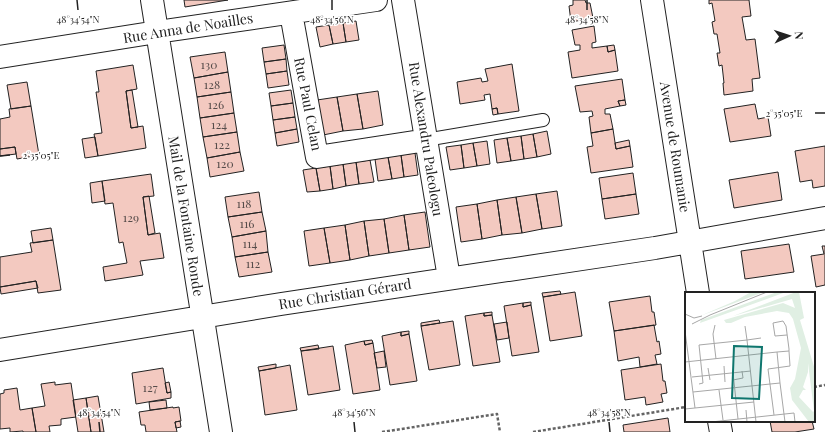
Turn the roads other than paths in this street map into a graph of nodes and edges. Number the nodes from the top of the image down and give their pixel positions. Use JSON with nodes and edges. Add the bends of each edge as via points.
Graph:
{"nodes":[{"id":1,"x":152,"y":0,"type":"edge"},
{"id":2,"x":376,"y":0,"type":"edge"},
{"id":3,"x":403,"y":0,"type":"edge"},
{"id":4,"x":652,"y":0,"type":"edge"},
{"id":5,"x":291,"y":13,"type":"junction"},
{"id":6,"x":157,"y":32,"type":"junction"},
{"id":7,"x":0,"y":57,"type":"edge"},
{"id":8,"x":543,"y":120,"type":"dead end"},
{"id":9,"x":427,"y":140,"type":"junction"},
{"id":10,"x":825,"y":218,"type":"edge"},
{"id":11,"x":690,"y":242,"type":"junction"},
{"id":12,"x":449,"y":278,"type":"junction"},
{"id":13,"x":698,"y":292,"type":"edge"},
{"id":14,"x":202,"y":318,"type":"junction"},
{"id":15,"x":0,"y":350,"type":"edge"},
{"id":16,"x":719,"y":422,"type":"edge"},
{"id":17,"x":220,"y":432,"type":"edge"},
{"id":18,"x":721,"y":432,"type":"edge"}],
"edges":[{"from":1,"to":6,"type":"street","name":"Mail de la Fontaine Ronde"},
{"from":2,"to":5,"type":"street","name":"Rue Anna de Noailles"},
{"from":3,"to":9,"type":"street","name":"Rue Alexandru Paleologu"},
{"from":4,"to":11,"type":"street","name":"Avenue de Roumanie"},
{"from":5,"to":6,"type":"street","name":"Rue Anna de Noailles"},
{"from":5,"to":9,"type":"street","name":"Rue Paul Celan","via":[[317,157]]},
{"from":6,"to":7,"type":"street","name":"Rue Anna de Noailles"},
{"from":6,"to":14,"type":"street","name":"Mail de la Fontaine Ronde"},
{"from":8,"to":9,"type":"lane"},
{"from":9,"to":12,"type":"street","name":"Rue Alexandru Paleologu"},
{"from":10,"to":11,"type":"street","name":"Rue Christian Gérard"},
{"from":11,"to":12,"type":"street","name":"Rue Christian Gérard"},
{"from":11,"to":13,"type":"street","name":"Avenue de Roumanie"},
{"from":12,"to":14,"type":"street","name":"Rue Christian Gérard"},
{"from":14,"to":15,"type":"street","name":"Rue Christian Gérard"},
{"from":14,"to":17,"type":"street","name":"Mail de la Fontaine Ronde"},
{"from":16,"to":18,"type":"street"}]}
